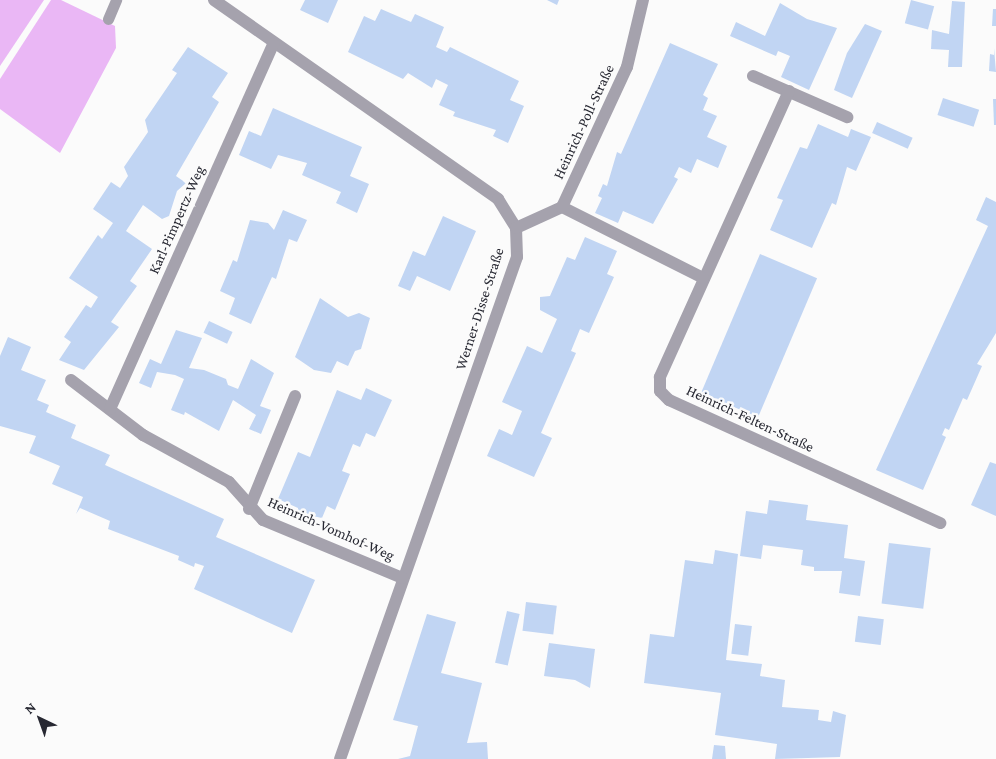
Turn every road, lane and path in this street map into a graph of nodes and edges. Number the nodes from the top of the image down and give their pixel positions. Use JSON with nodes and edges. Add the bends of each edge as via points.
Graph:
{"nodes":[{"id":1,"x":116,"y":0,"type":"edge"},
{"id":2,"x":214,"y":0,"type":"edge"},
{"id":3,"x":644,"y":0,"type":"edge"},
{"id":4,"x":108,"y":20,"type":"dead end"},
{"id":5,"x":273,"y":44,"type":"junction"},
{"id":6,"x":753,"y":76,"type":"dead end"},
{"id":7,"x":790,"y":91,"type":"junction"},
{"id":8,"x":848,"y":117,"type":"dead end"},
{"id":9,"x":562,"y":207,"type":"junction"},
{"id":10,"x":516,"y":228,"type":"junction"},
{"id":11,"x":703,"y":278,"type":"junction"},
{"id":12,"x":71,"y":380,"type":"dead end"},
{"id":13,"x":295,"y":396,"type":"dead end"},
{"id":14,"x":110,"y":409,"type":"junction"},
{"id":15,"x":249,"y":509,"type":"junction"},
{"id":16,"x":940,"y":523,"type":"dead end"},
{"id":17,"x":402,"y":578,"type":"junction"},
{"id":18,"x":340,"y":759,"type":"edge"}],
"edges":[{"from":1,"to":4,"type":"lane"},
{"from":2,"to":5,"type":"street"},
{"from":3,"to":9,"type":"street","name":"Heinrich-Poll-Straße","via":[[627,67]]},
{"from":5,"to":10,"type":"street","via":[[498,200]]},
{"from":5,"to":14,"type":"street","name":"Karl-Pimpertz-Weg"},
{"from":6,"to":7,"type":"street"},
{"from":7,"to":8,"type":"street"},
{"from":7,"to":11,"type":"street","name":"Heinrich-Felten-Straße"},
{"from":9,"to":10,"type":"street"},
{"from":9,"to":11,"type":"street"},
{"from":10,"to":17,"type":"street","name":"Werner-Disse-Straße","via":[[517,257]]},
{"from":11,"to":16,"type":"street","name":"Heinrich-Felten-Straße","via":[[660,377],[660,391],[669,400]]},
{"from":12,"to":14,"type":"street","name":"Heinrich-Vomhof-Weg"},
{"from":13,"to":15,"type":"street","name":"Heinrich-Vomhof-Weg"},
{"from":14,"to":15,"type":"street","name":"Heinrich-Vomhof-Weg","via":[[143,435],[229,482]]},
{"from":15,"to":17,"type":"street","name":"Heinrich-Vomhof-Weg","via":[[263,520]]},
{"from":17,"to":18,"type":"street","name":"Werner-Disse-Straße"}]}
